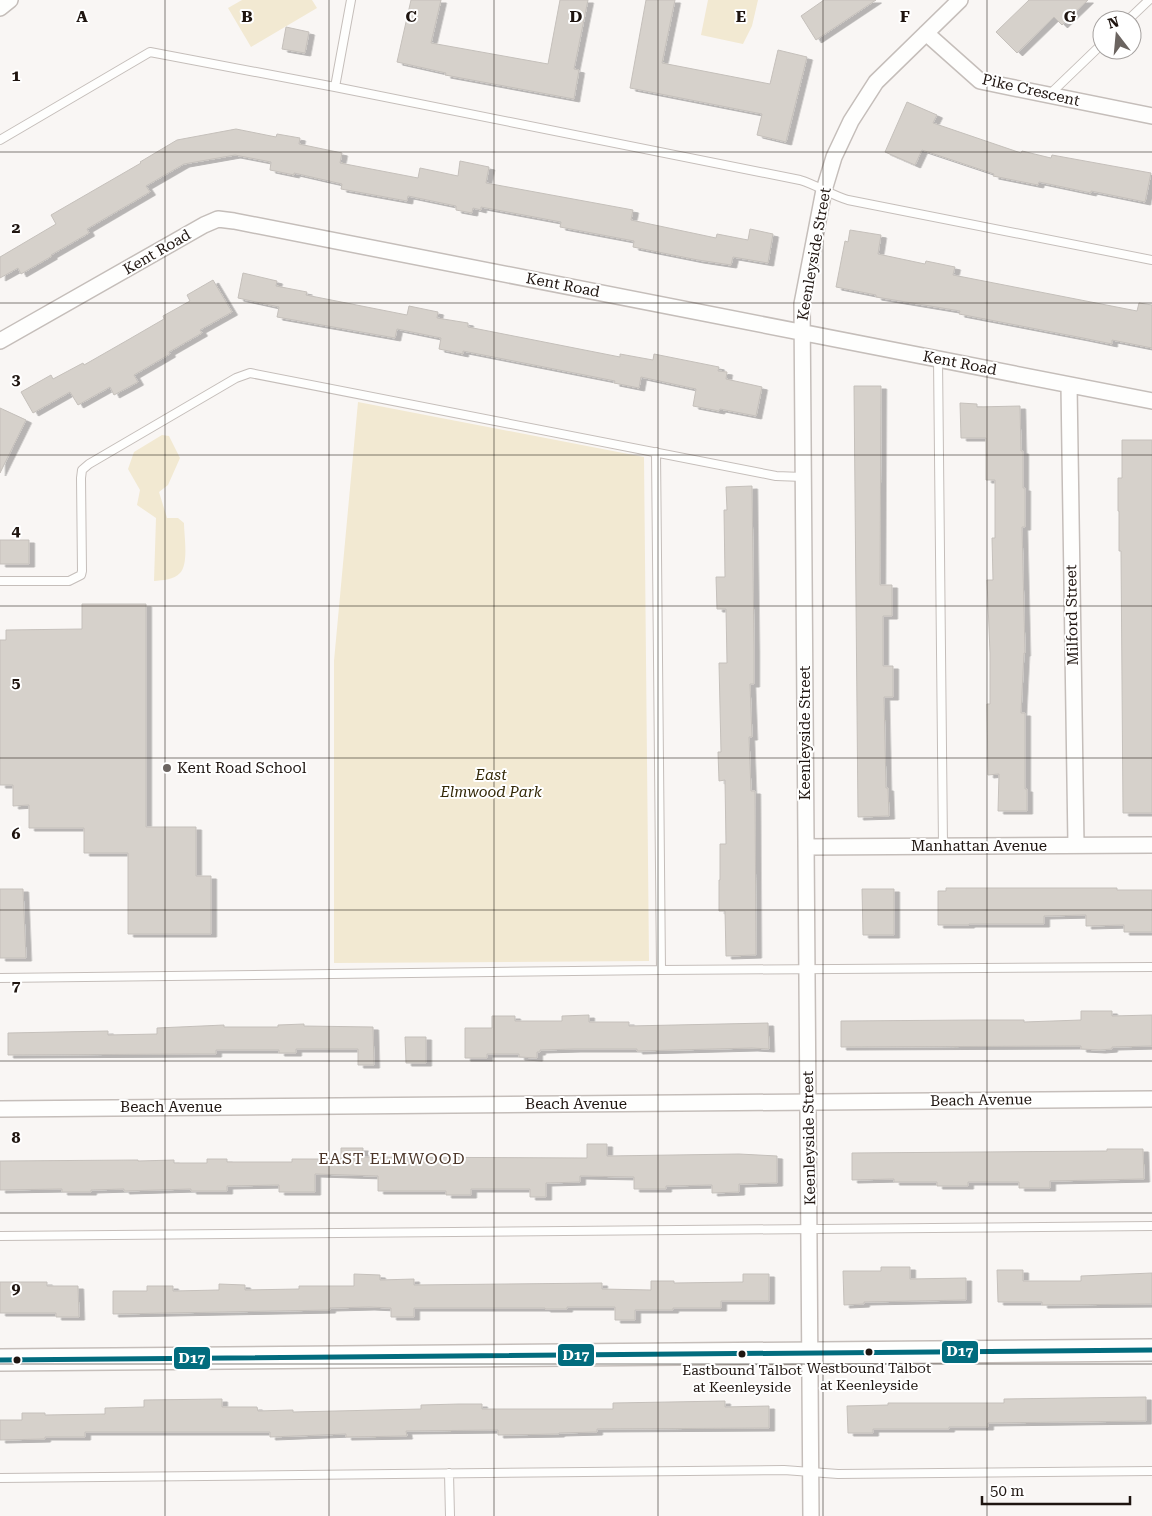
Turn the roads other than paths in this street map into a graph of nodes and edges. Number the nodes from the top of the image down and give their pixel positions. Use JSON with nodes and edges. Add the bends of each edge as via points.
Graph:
{"nodes":[{"id":1,"x":10,"y":0,"type":"edge"},
{"id":2,"x":351,"y":0,"type":"edge"},
{"id":3,"x":960,"y":0,"type":"edge"},
{"id":4,"x":1149,"y":0,"type":"edge"},
{"id":5,"x":0,"y":8,"type":"edge"},
{"id":6,"x":1138,"y":10,"type":"edge"},
{"id":7,"x":926,"y":33,"type":"junction"},
{"id":8,"x":1092,"y":54,"type":"edge"},
{"id":9,"x":334,"y":87,"type":"junction"},
{"id":10,"x":1049,"y":95,"type":"junction"},
{"id":11,"x":1152,"y":116,"type":"edge"},
{"id":12,"x":0,"y":140,"type":"edge"},
{"id":13,"x":824,"y":190,"type":"junction"},
{"id":14,"x":1152,"y":260,"type":"edge"},
{"id":15,"x":801,"y":332,"type":"junction"},
{"id":16,"x":0,"y":341,"type":"edge"},
{"id":17,"x":938,"y":359,"type":"junction"},
{"id":18,"x":1069,"y":385,"type":"junction"},
{"id":19,"x":1152,"y":401,"type":"edge"},
{"id":20,"x":656,"y":452,"type":"junction"},
{"id":21,"x":803,"y":477,"type":"junction"},
{"id":22,"x":0,"y":581,"type":"edge"},
{"id":23,"x":1076,"y":845,"type":"junction"},
{"id":24,"x":1152,"y":845,"type":"edge"},
{"id":25,"x":943,"y":846,"type":"junction"},
{"id":26,"x":806,"y":847,"type":"junction"},
{"id":27,"x":1152,"y":967,"type":"edge"},
{"id":28,"x":661,"y":970,"type":"junction"},
{"id":29,"x":807,"y":970,"type":"junction"},
{"id":30,"x":0,"y":978,"type":"edge"},
{"id":31,"x":1152,"y":1099,"type":"edge"},
{"id":32,"x":808,"y":1102,"type":"junction"},
{"id":33,"x":0,"y":1109,"type":"edge"},
{"id":34,"x":1152,"y":1226,"type":"edge"},
{"id":35,"x":810,"y":1230,"type":"junction"},
{"id":36,"x":0,"y":1236,"type":"edge"},
{"id":37,"x":1152,"y":1350,"type":"edge"},
{"id":38,"x":810,"y":1353,"type":"junction"},
{"id":39,"x":0,"y":1360,"type":"edge"},
{"id":40,"x":1152,"y":1471,"type":"edge"},
{"id":41,"x":811,"y":1472,"type":"junction"},
{"id":42,"x":449,"y":1473,"type":"junction"},
{"id":43,"x":0,"y":1478,"type":"edge"},
{"id":44,"x":450,"y":1516,"type":"edge"},
{"id":45,"x":812,"y":1516,"type":"edge"}],
"edges":[{"from":1,"to":5,"type":"street"},
{"from":2,"to":9,"type":"lane"},
{"from":3,"to":7,"type":"street","name":"Keenleyside Street"},
{"from":4,"to":6,"type":"lane"},
{"from":7,"to":10,"type":"street","name":"Pike Crescent","via":[[980,81]]},
{"from":7,"to":13,"type":"street","name":"Keenleyside Street","via":[[876,82],[834,156]]},
{"from":8,"to":10,"type":"lane"},
{"from":9,"to":12,"type":"lane","via":[[150,52]]},
{"from":9,"to":13,"type":"lane","via":[[800,180]]},
{"from":10,"to":11,"type":"street","name":"Pike Crescent"},
{"from":13,"to":14,"type":"lane","via":[[848,200]]},
{"from":13,"to":15,"type":"street","name":"Keenleyside Street","via":[[802,304]]},
{"from":15,"to":16,"type":"street","name":"Kent Road","via":[[218,219]]},
{"from":15,"to":17,"type":"street","name":"Kent Road"},
{"from":15,"to":21,"type":"street","name":"Keenleyside Street"},
{"from":17,"to":18,"type":"street","name":"Kent Road"},
{"from":17,"to":25,"type":"lane"},
{"from":18,"to":19,"type":"street","name":"Kent Road"},
{"from":18,"to":23,"type":"street","name":"Milford Street"},
{"from":20,"to":21,"type":"lane","via":[[776,476]]},
{"from":20,"to":22,"type":"lane","via":[[255,373],[245,374],[82,470],[81,575],[68,581]]},
{"from":20,"to":28,"type":"lane"},
{"from":21,"to":26,"type":"street","name":"Keenleyside Street"},
{"from":23,"to":24,"type":"street","name":"Manhattan Avenue"},
{"from":23,"to":25,"type":"street","name":"Manhattan Avenue"},
{"from":25,"to":26,"type":"street","name":"Manhattan Avenue"},
{"from":26,"to":29,"type":"street","name":"Keenleyside Street"},
{"from":27,"to":29,"type":"lane"},
{"from":28,"to":29,"type":"lane"},
{"from":28,"to":30,"type":"lane"},
{"from":29,"to":32,"type":"street","name":"Keenleyside Street"},
{"from":31,"to":32,"type":"street","name":"Beach Avenue"},
{"from":32,"to":33,"type":"street","name":"Beach Avenue"},
{"from":32,"to":35,"type":"street","name":"Keenleyside Street"},
{"from":34,"to":35,"type":"lane"},
{"from":35,"to":36,"type":"lane"},
{"from":35,"to":38,"type":"street","name":"Keenleyside Street"},
{"from":37,"to":38,"type":"street"},
{"from":38,"to":39,"type":"street"},
{"from":38,"to":41,"type":"street","name":"Keenleyside Street"},
{"from":40,"to":41,"type":"lane"},
{"from":41,"to":42,"type":"lane"},
{"from":41,"to":45,"type":"street","name":"Keenleyside Street"},
{"from":42,"to":43,"type":"lane"},
{"from":42,"to":44,"type":"lane"}]}
